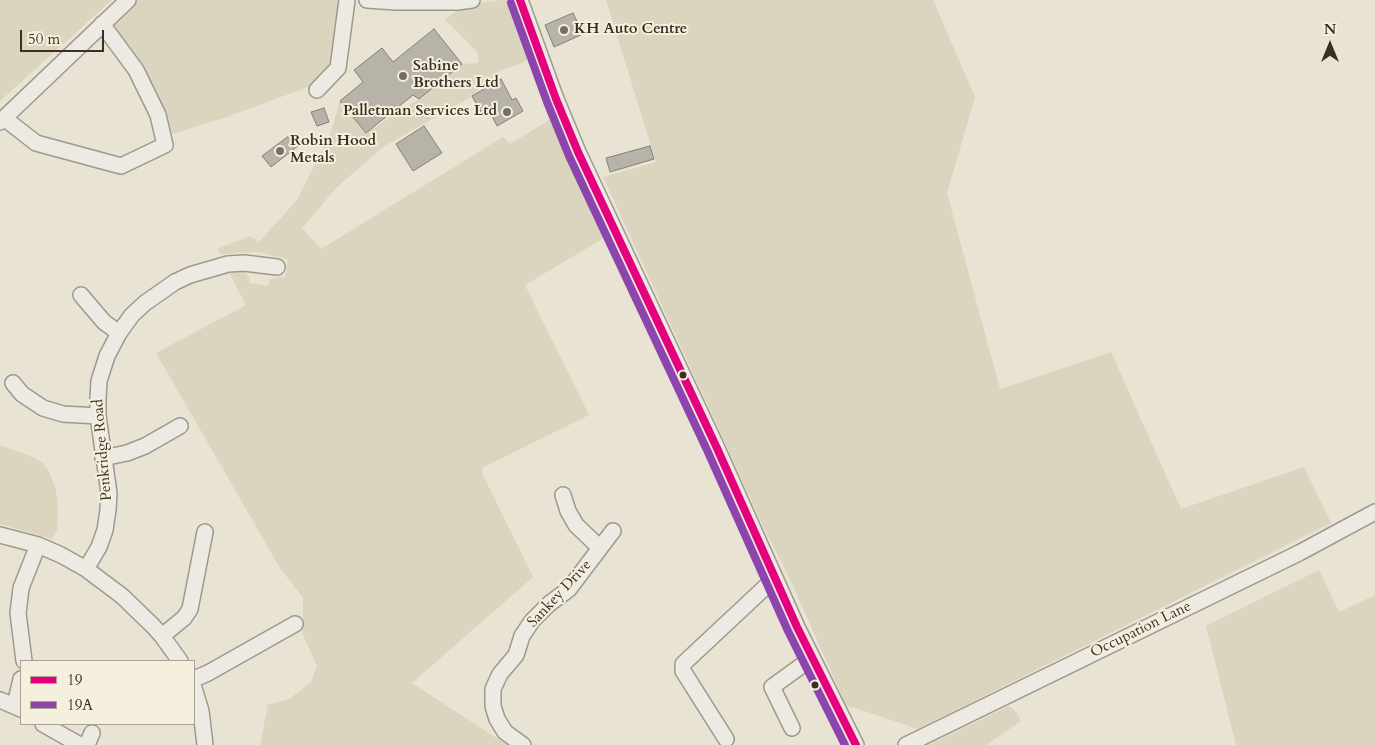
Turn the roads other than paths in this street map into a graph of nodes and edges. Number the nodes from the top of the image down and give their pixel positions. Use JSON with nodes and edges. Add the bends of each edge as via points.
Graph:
{"nodes":[{"id":1,"x":128,"y":0,"type":"edge"},
{"id":2,"x":347,"y":0,"type":"edge"},
{"id":3,"x":367,"y":0,"type":"edge"},
{"id":4,"x":472,"y":0,"type":"edge"},
{"id":5,"x":520,"y":0,"type":"edge"},
{"id":6,"x":102,"y":24,"type":"junction"},
{"id":7,"x":317,"y":90,"type":"dead end"},
{"id":8,"x":2,"y":120,"type":"edge"},
{"id":9,"x":276,"y":267,"type":"dead end"},
{"id":10,"x":81,"y":295,"type":"dead end"},
{"id":11,"x":119,"y":333,"type":"junction"},
{"id":12,"x":13,"y":384,"type":"dead end"},
{"id":13,"x":98,"y":416,"type":"junction"},
{"id":14,"x":180,"y":426,"type":"dead end"},
{"id":15,"x":103,"y":458,"type":"junction"},
{"id":16,"x":563,"y":495,"type":"dead end"},
{"id":17,"x":1375,"y":512,"type":"edge"},
{"id":18,"x":613,"y":531,"type":"dead end"},
{"id":19,"x":205,"y":532,"type":"dead end"},
{"id":20,"x":0,"y":535,"type":"edge"},
{"id":21,"x":38,"y":545,"type":"junction"},
{"id":22,"x":600,"y":548,"type":"junction"},
{"id":23,"x":86,"y":569,"type":"junction"},
{"id":24,"x":775,"y":578,"type":"junction"},
{"id":25,"x":295,"y":624,"type":"dead end"},
{"id":26,"x":162,"y":636,"type":"junction"},
{"id":27,"x":812,"y":658,"type":"junction"},
{"id":28,"x":24,"y":660,"type":"edge"},
{"id":29,"x":179,"y":660,"type":"edge"},
{"id":30,"x":195,"y":679,"type":"edge"},
{"id":31,"x":20,"y":688,"type":"edge"},
{"id":32,"x":195,"y":691,"type":"edge"},
{"id":33,"x":0,"y":700,"type":"edge"},
{"id":34,"x":18,"y":707,"type":"edge"},
{"id":35,"x":45,"y":725,"type":"edge"},
{"id":36,"x":792,"y":728,"type":"dead end"},
{"id":37,"x":726,"y":739,"type":"dead end"},
{"id":38,"x":80,"y":745,"type":"edge"},
{"id":39,"x":205,"y":745,"type":"edge"},
{"id":40,"x":523,"y":745,"type":"edge"},
{"id":41,"x":856,"y":745,"type":"edge"},
{"id":42,"x":906,"y":745,"type":"edge"}],
"edges":[{"from":1,"to":6,"type":"street"},
{"from":2,"to":7,"type":"street","via":[[338,68]]},
{"from":3,"to":4,"type":"street"},
{"from":5,"to":24,"type":"street","via":[[578,152]]},
{"from":6,"to":8,"type":"street"},
{"from":6,"to":8,"type":"street","via":[[136,70],[158,115],[165,145],[121,166],[36,143]]},
{"from":9,"to":11,"type":"street","name":"Penkridge Road","via":[[228,264],[190,274],[145,303]]},
{"from":10,"to":11,"type":"street","via":[[104,322]]},
{"from":11,"to":13,"type":"street","name":"Penkridge Road","via":[[106,356],[99,382]]},
{"from":12,"to":13,"type":"street","via":[[43,408],[63,414]]},
{"from":13,"to":15,"type":"street","name":"Penkridge Road"},
{"from":14,"to":15,"type":"street","via":[[145,446]]},
{"from":15,"to":23,"type":"street","name":"Penkridge Road","via":[[109,492],[105,530]]},
{"from":16,"to":22,"type":"street","name":"Sankey Drive","via":[[576,525]]},
{"from":17,"to":42,"type":"street","name":"Occupation Lane","via":[[1299,553]]},
{"from":18,"to":22,"type":"street"},
{"from":19,"to":26,"type":"street","via":[[190,609]]},
{"from":20,"to":21,"type":"street"},
{"from":21,"to":23,"type":"street"},
{"from":21,"to":28,"type":"street","via":[[21,588],[18,613]]},
{"from":22,"to":40,"type":"street","name":"Sankey Drive","via":[[569,589],[532,621],[522,636],[516,655],[500,674],[493,689],[497,719],[504,732]]},
{"from":23,"to":26,"type":"street","via":[[122,596]]},
{"from":24,"to":27,"type":"street"},
{"from":24,"to":37,"type":"street","via":[[683,664],[683,671]]},
{"from":25,"to":30,"type":"street","via":[[268,649]]},
{"from":26,"to":29,"type":"street"},
{"from":27,"to":36,"type":"street","via":[[772,687]]},
{"from":27,"to":41,"type":"street"},
{"from":31,"to":34,"type":"street"},
{"from":32,"to":39,"type":"street"},
{"from":33,"to":34,"type":"street"},
{"from":35,"to":38,"type":"street"}]}
